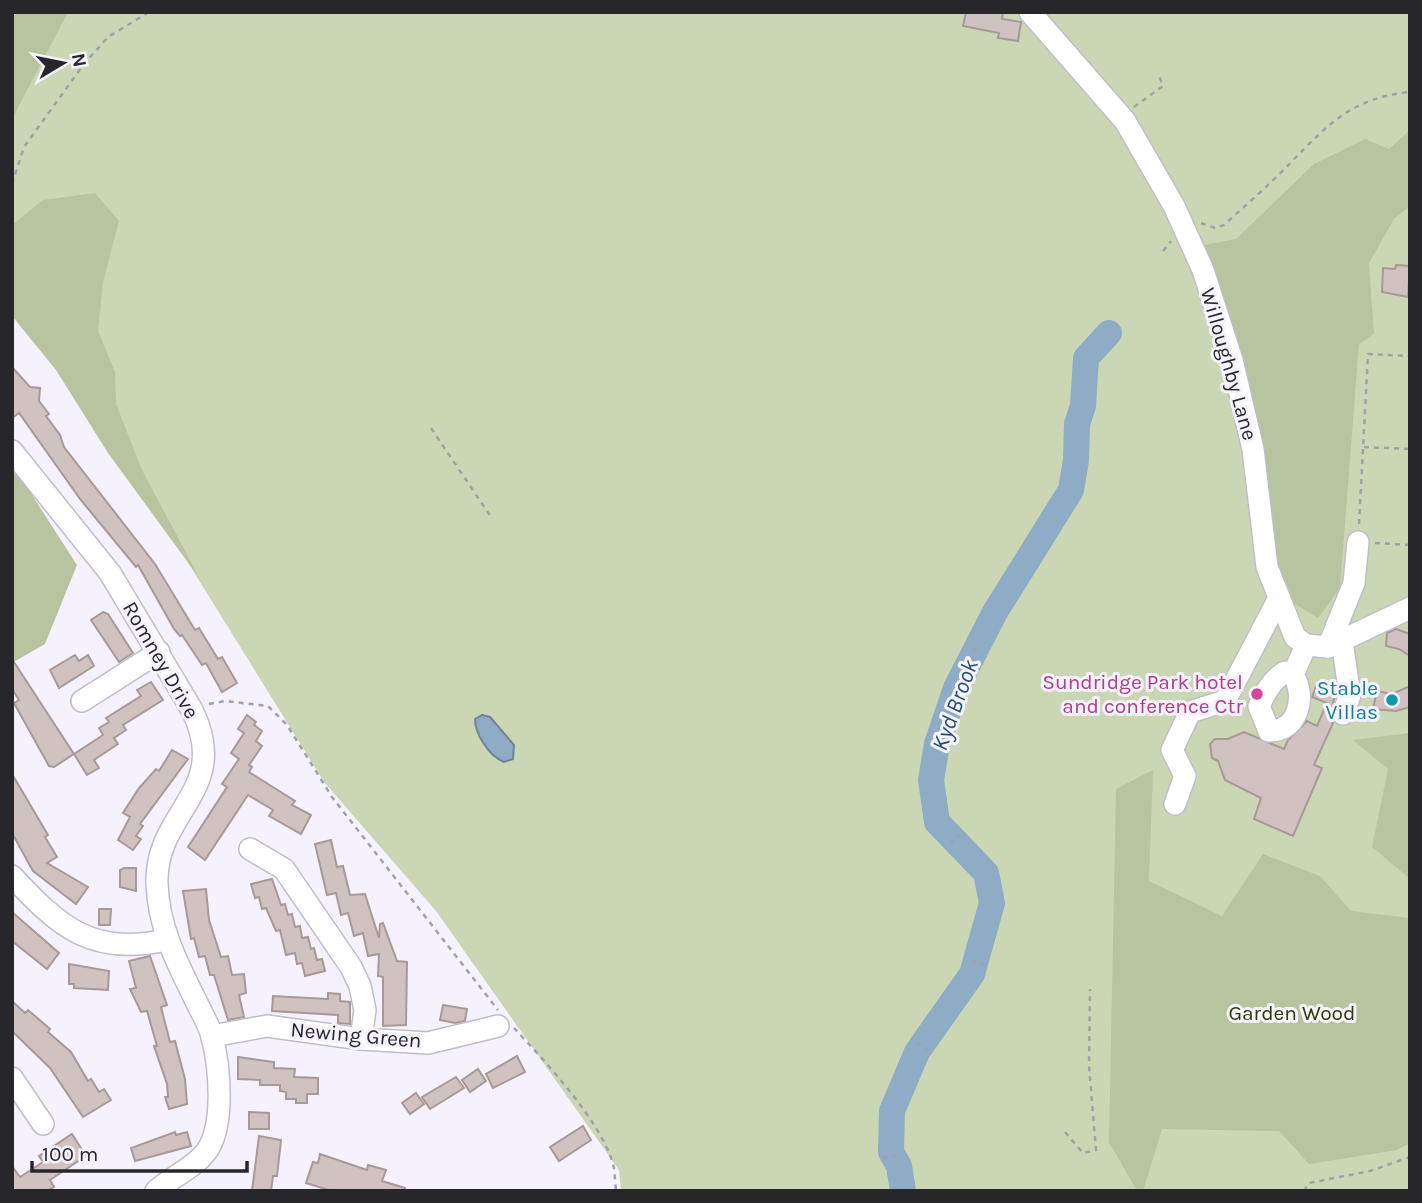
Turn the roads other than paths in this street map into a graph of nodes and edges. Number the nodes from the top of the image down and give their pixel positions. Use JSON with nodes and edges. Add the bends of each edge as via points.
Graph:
{"nodes":[{"id":1,"x":1030,"y":12,"type":"edge"},
{"id":2,"x":12,"y":451,"type":"edge"},
{"id":3,"x":1364,"y":543,"type":"road end"},
{"id":4,"x":1278,"y":600,"type":"junction"},
{"id":5,"x":1410,"y":608,"type":"edge"},
{"id":6,"x":1335,"y":644,"type":"junction"},
{"id":7,"x":1306,"y":645,"type":"junction"},
{"id":8,"x":159,"y":652,"type":"junction"},
{"id":9,"x":1293,"y":676,"type":"dead end"},
{"id":10,"x":82,"y":701,"type":"dead end"},
{"id":11,"x":1343,"y":715,"type":"dead end"},
{"id":12,"x":1175,"y":804,"type":"dead end"},
{"id":13,"x":250,"y":849,"type":"dead end"},
{"id":14,"x":12,"y":876,"type":"edge"},
{"id":15,"x":166,"y":940,"type":"junction"},
{"id":16,"x":498,"y":1026,"type":"dead end"},
{"id":17,"x":212,"y":1036,"type":"junction"},
{"id":18,"x":361,"y":1039,"type":"junction"},
{"id":19,"x":12,"y":1079,"type":"edge"},
{"id":20,"x":43,"y":1124,"type":"dead end"},
{"id":21,"x":156,"y":1191,"type":"edge"}],
"edges":[{"from":1,"to":4,"type":"street","name":"Willoughby Lane","via":[[1119,115],[1174,206],[1207,282],[1253,449],[1268,567]]},
{"from":2,"to":8,"type":"street","name":"Romney Drive","via":[[110,573]]},
{"from":3,"to":6,"type":"street"},
{"from":4,"to":7,"type":"street","name":"Willoughby Lane","via":[[1295,637]]},
{"from":4,"to":12,"type":"street","via":[[1225,701],[1190,712],[1172,750],[1185,776]]},
{"from":5,"to":6,"type":"street"},
{"from":6,"to":7,"type":"street"},
{"from":6,"to":11,"type":"street","via":[[1350,695]]},
{"from":7,"to":9,"type":"street"},
{"from":8,"to":10,"type":"street"},
{"from":8,"to":15,"type":"street","name":"Romney Drive","via":[[201,728],[206,752],[200,780],[161,847],[156,882]]},
{"from":13,"to":18,"type":"street","via":[[285,869],[351,967],[365,1010]]},
{"from":14,"to":15,"type":"street","via":[[67,927],[92,940],[140,946]]},
{"from":15,"to":17,"type":"street","name":"Romney Drive"},
{"from":16,"to":18,"type":"street","name":"Newing Green","via":[[428,1043]]},
{"from":17,"to":18,"type":"street","name":"Newing Green","via":[[267,1026]]},
{"from":17,"to":21,"type":"street","name":"Romney Drive","via":[[218,1126],[208,1149],[194,1165]]},
{"from":19,"to":20,"type":"street"}]}
